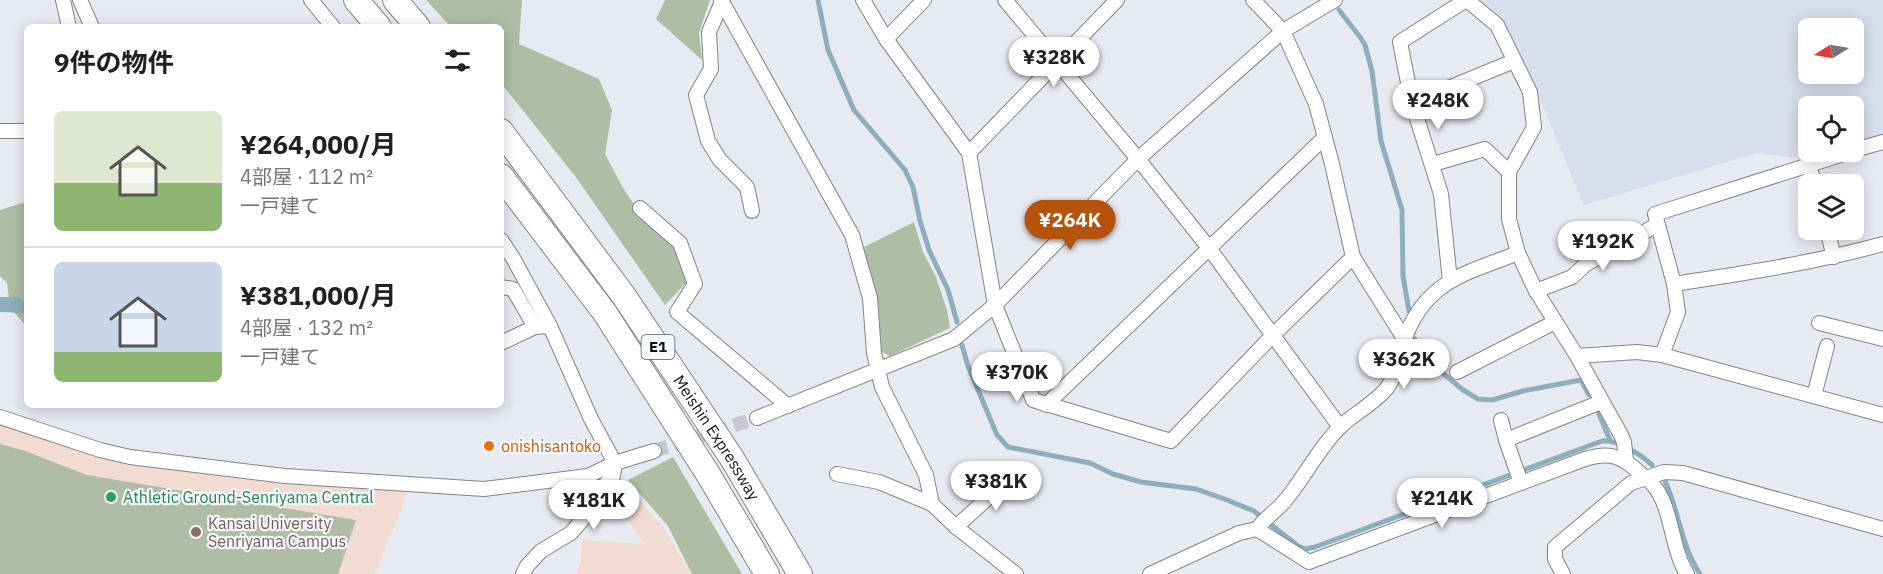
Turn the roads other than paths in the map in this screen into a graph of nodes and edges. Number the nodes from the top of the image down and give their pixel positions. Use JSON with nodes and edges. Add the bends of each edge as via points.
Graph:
{"nodes":[{"id":1,"x":63,"y":0,"type":"edge"},
{"id":2,"x":80,"y":0,"type":"edge"},
{"id":3,"x":310,"y":0,"type":"edge"},
{"id":4,"x":356,"y":0,"type":"edge"},
{"id":5,"x":394,"y":0,"type":"edge"},
{"id":6,"x":924,"y":0,"type":"edge"},
{"id":7,"x":1005,"y":0,"type":"edge"},
{"id":8,"x":1117,"y":0,"type":"edge"},
{"id":9,"x":1253,"y":0,"type":"edge"},
{"id":10,"x":1335,"y":0,"type":"edge"},
{"id":11,"x":1467,"y":0,"type":"edge"},
{"id":12,"x":721,"y":1,"type":"edge"},
{"id":13,"x":866,"y":1,"type":"edge"},
{"id":14,"x":68,"y":24,"type":"edge"},
{"id":15,"x":91,"y":24,"type":"edge"},
{"id":16,"x":330,"y":24,"type":"edge"},
{"id":17,"x":376,"y":24,"type":"edge"},
{"id":18,"x":415,"y":24,"type":"edge"},
{"id":19,"x":1283,"y":31,"type":"junction"},
{"id":20,"x":886,"y":39,"type":"junction"},
{"id":21,"x":1514,"y":61,"type":"junction"},
{"id":22,"x":1057,"y":62,"type":"junction"},
{"id":23,"x":1412,"y":103,"type":"junction"},
{"id":24,"x":0,"y":131,"type":"edge"},
{"id":25,"x":24,"y":131,"type":"edge"},
{"id":26,"x":504,"y":135,"type":"edge"},
{"id":27,"x":1325,"y":137,"type":"junction"},
{"id":28,"x":1883,"y":142,"type":"edge"},
{"id":29,"x":1864,"y":148,"type":"edge"},
{"id":30,"x":969,"y":153,"type":"junction"},
{"id":31,"x":1138,"y":159,"type":"junction"},
{"id":32,"x":1816,"y":162,"type":"edge"},
{"id":33,"x":1433,"y":164,"type":"junction"},
{"id":34,"x":1809,"y":164,"type":"junction"},
{"id":35,"x":1509,"y":172,"type":"junction"},
{"id":36,"x":1812,"y":174,"type":"edge"},
{"id":37,"x":504,"y":180,"type":"edge"},
{"id":38,"x":640,"y":207,"type":"dead end"},
{"id":39,"x":752,"y":211,"type":"dead end"},
{"id":40,"x":1657,"y":225,"type":"junction"},
{"id":41,"x":1830,"y":240,"type":"edge"},
{"id":42,"x":504,"y":244,"type":"edge"},
{"id":43,"x":1883,"y":244,"type":"edge"},
{"id":44,"x":1209,"y":248,"type":"junction"},
{"id":45,"x":1518,"y":253,"type":"junction"},
{"id":46,"x":1353,"y":257,"type":"junction"},
{"id":47,"x":1834,"y":257,"type":"junction"},
{"id":48,"x":1450,"y":280,"type":"junction"},
{"id":49,"x":1674,"y":284,"type":"junction"},
{"id":50,"x":504,"y":288,"type":"edge"},
{"id":51,"x":1536,"y":291,"type":"junction"},
{"id":52,"x":995,"y":305,"type":"junction"},
{"id":53,"x":1556,"y":322,"type":"junction"},
{"id":54,"x":1819,"y":323,"type":"dead end"},
{"id":55,"x":550,"y":326,"type":"junction"},
{"id":56,"x":535,"y":327,"type":"junction"},
{"id":57,"x":1273,"y":335,"type":"junction"},
{"id":58,"x":1883,"y":339,"type":"edge"},
{"id":59,"x":1405,"y":340,"type":"junction"},
{"id":60,"x":504,"y":342,"type":"edge"},
{"id":61,"x":1827,"y":346,"type":"dead end"},
{"id":62,"x":1662,"y":355,"type":"junction"},
{"id":63,"x":1576,"y":356,"type":"junction"},
{"id":64,"x":878,"y":371,"type":"junction"},
{"id":65,"x":1457,"y":372,"type":"dead end"},
{"id":66,"x":1814,"y":396,"type":"junction"},
{"id":67,"x":1602,"y":402,"type":"junction"},
{"id":68,"x":1046,"y":405,"type":"junction"},
{"id":69,"x":788,"y":406,"type":"junction"},
{"id":70,"x":1883,"y":415,"type":"edge"},
{"id":71,"x":0,"y":417,"type":"edge"},
{"id":72,"x":757,"y":418,"type":"tunnel mouth"},
{"id":73,"x":1501,"y":420,"type":"dead end"},
{"id":74,"x":1340,"y":427,"type":"junction"},
{"id":75,"x":1506,"y":440,"type":"junction"},
{"id":76,"x":654,"y":451,"type":"tunnel mouth"},
{"id":77,"x":1625,"y":452,"type":"junction"},
{"id":78,"x":615,"y":463,"type":"junction"},
{"id":79,"x":837,"y":474,"type":"dead end"},
{"id":80,"x":1014,"y":474,"type":"dead end"},
{"id":81,"x":1644,"y":477,"type":"junction"},
{"id":82,"x":1520,"y":480,"type":"junction"},
{"id":83,"x":932,"y":504,"type":"junction"},
{"id":84,"x":1263,"y":522,"type":"junction"},
{"id":85,"x":956,"y":527,"type":"junction"},
{"id":86,"x":1883,"y":529,"type":"edge"},
{"id":87,"x":1309,"y":562,"type":"junction"},
{"id":88,"x":523,"y":574,"type":"edge"},
{"id":89,"x":767,"y":574,"type":"edge"},
{"id":90,"x":801,"y":574,"type":"edge"},
{"id":91,"x":1016,"y":574,"type":"edge"},
{"id":92,"x":1150,"y":574,"type":"edge"},
{"id":93,"x":1319,"y":574,"type":"edge"},
{"id":94,"x":1560,"y":574,"type":"edge"},
{"id":95,"x":1687,"y":574,"type":"edge"}],
"edges":[{"from":1,"to":14,"type":"street"},
{"from":2,"to":15,"type":"street"},
{"from":3,"to":16,"type":"street"},
{"from":4,"to":17,"type":"highway"},
{"from":5,"to":18,"type":"highway"},
{"from":6,"to":20,"type":"street"},
{"from":7,"to":22,"type":"street"},
{"from":8,"to":22,"type":"street"},
{"from":9,"to":19,"type":"street"},
{"from":10,"to":19,"type":"street"},
{"from":11,"to":21,"type":"street","via":[[1497,25]]},
{"from":11,"to":23,"type":"street","via":[[1400,42]]},
{"from":12,"to":39,"type":"street","via":[[709,32],[711,69],[696,95],[708,141],[720,160],[747,187]]},
{"from":12,"to":64,"type":"street","via":[[852,235],[870,298]]},
{"from":13,"to":20,"type":"street"},
{"from":19,"to":27,"type":"street","via":[[1316,104]]},
{"from":19,"to":31,"type":"street"},
{"from":20,"to":30,"type":"street"},
{"from":21,"to":23,"type":"street"},
{"from":21,"to":35,"type":"street","via":[[1530,92],[1534,127]]},
{"from":22,"to":30,"type":"street"},
{"from":22,"to":31,"type":"street"},
{"from":23,"to":33,"type":"street"},
{"from":24,"to":25,"type":"street"},
{"from":26,"to":90,"type":"highway","name":"Meishin Expressway","number":"E1","via":[[624,296],[733,460]]},
{"from":27,"to":44,"type":"street"},
{"from":27,"to":46,"type":"street"},
{"from":28,"to":29,"type":"street"},
{"from":30,"to":52,"type":"street"},
{"from":31,"to":44,"type":"street"},
{"from":31,"to":52,"type":"street"},
{"from":32,"to":34,"type":"street"},
{"from":33,"to":35,"type":"street","via":[[1485,149]]},
{"from":33,"to":48,"type":"street","via":[[1441,194]]},
{"from":34,"to":36,"type":"street"},
{"from":34,"to":40,"type":"street","via":[[1655,214]]},
{"from":35,"to":45,"type":"street","via":[[1509,219]]},
{"from":37,"to":89,"type":"highway","name":"Meishin Expressway","number":"E1","via":[[605,313]]},
{"from":38,"to":69,"type":"street","via":[[680,243],[695,285],[677,312]]},
{"from":40,"to":49,"type":"street"},
{"from":40,"to":51,"type":"street","via":[[1586,264],[1572,277]]},
{"from":41,"to":47,"type":"street"},
{"from":42,"to":55,"type":"street"},
{"from":43,"to":47,"type":"street"},
{"from":44,"to":57,"type":"street"},
{"from":44,"to":68,"type":"street"},
{"from":45,"to":48,"type":"street"},
{"from":45,"to":51,"type":"street"},
{"from":46,"to":57,"type":"street"},
{"from":46,"to":59,"type":"street"},
{"from":47,"to":49,"type":"street"},
{"from":48,"to":59,"type":"street","via":[[1425,302]]},
{"from":49,"to":62,"type":"street","via":[[1678,312]]},
{"from":50,"to":56,"type":"street","via":[[513,290]]},
{"from":51,"to":53,"type":"street"},
{"from":52,"to":64,"type":"street","via":[[954,339]]},
{"from":52,"to":68,"type":"street","via":[[1033,400]]},
{"from":53,"to":63,"type":"street"},
{"from":53,"to":65,"type":"street"},
{"from":54,"to":58,"type":"street"},
{"from":55,"to":56,"type":"street"},
{"from":55,"to":78,"type":"street"},
{"from":56,"to":60,"type":"street"},
{"from":57,"to":68,"type":"street","via":[[1171,441]]},
{"from":57,"to":74,"type":"street"},
{"from":59,"to":74,"type":"street","via":[[1399,368],[1386,390]]},
{"from":61,"to":66,"type":"street"},
{"from":62,"to":63,"type":"street","via":[[1637,352]]},
{"from":62,"to":66,"type":"street"},
{"from":63,"to":67,"type":"street"},
{"from":64,"to":69,"type":"street"},
{"from":64,"to":83,"type":"street","via":[[882,387],[926,474]]},
{"from":66,"to":70,"type":"street"},
{"from":67,"to":75,"type":"street"},
{"from":67,"to":77,"type":"street"},
{"from":69,"to":72,"type":"street"},
{"from":71,"to":78,"type":"street","via":[[130,457],[285,476],[484,489],[588,476]]},
{"from":73,"to":75,"type":"street"},
{"from":74,"to":84,"type":"street","via":[[1283,503]]},
{"from":75,"to":82,"type":"street"},
{"from":76,"to":78,"type":"street"},
{"from":77,"to":81,"type":"street"},
{"from":77,"to":82,"type":"street","via":[[1596,456]]},
{"from":78,"to":88,"type":"street","via":[[614,476],[598,493],[583,519],[542,551]]},
{"from":79,"to":83,"type":"street","via":[[879,483]]},
{"from":80,"to":85,"type":"street"},
{"from":81,"to":86,"type":"street","via":[[1664,471],[1683,473]]},
{"from":81,"to":94,"type":"street","via":[[1631,483],[1555,548]]},
{"from":81,"to":95,"type":"street","via":[[1664,504]]},
{"from":82,"to":87,"type":"street"},
{"from":83,"to":85,"type":"street"},
{"from":84,"to":87,"type":"street"},
{"from":84,"to":92,"type":"street"},
{"from":85,"to":91,"type":"street"},
{"from":87,"to":93,"type":"street"}]}
